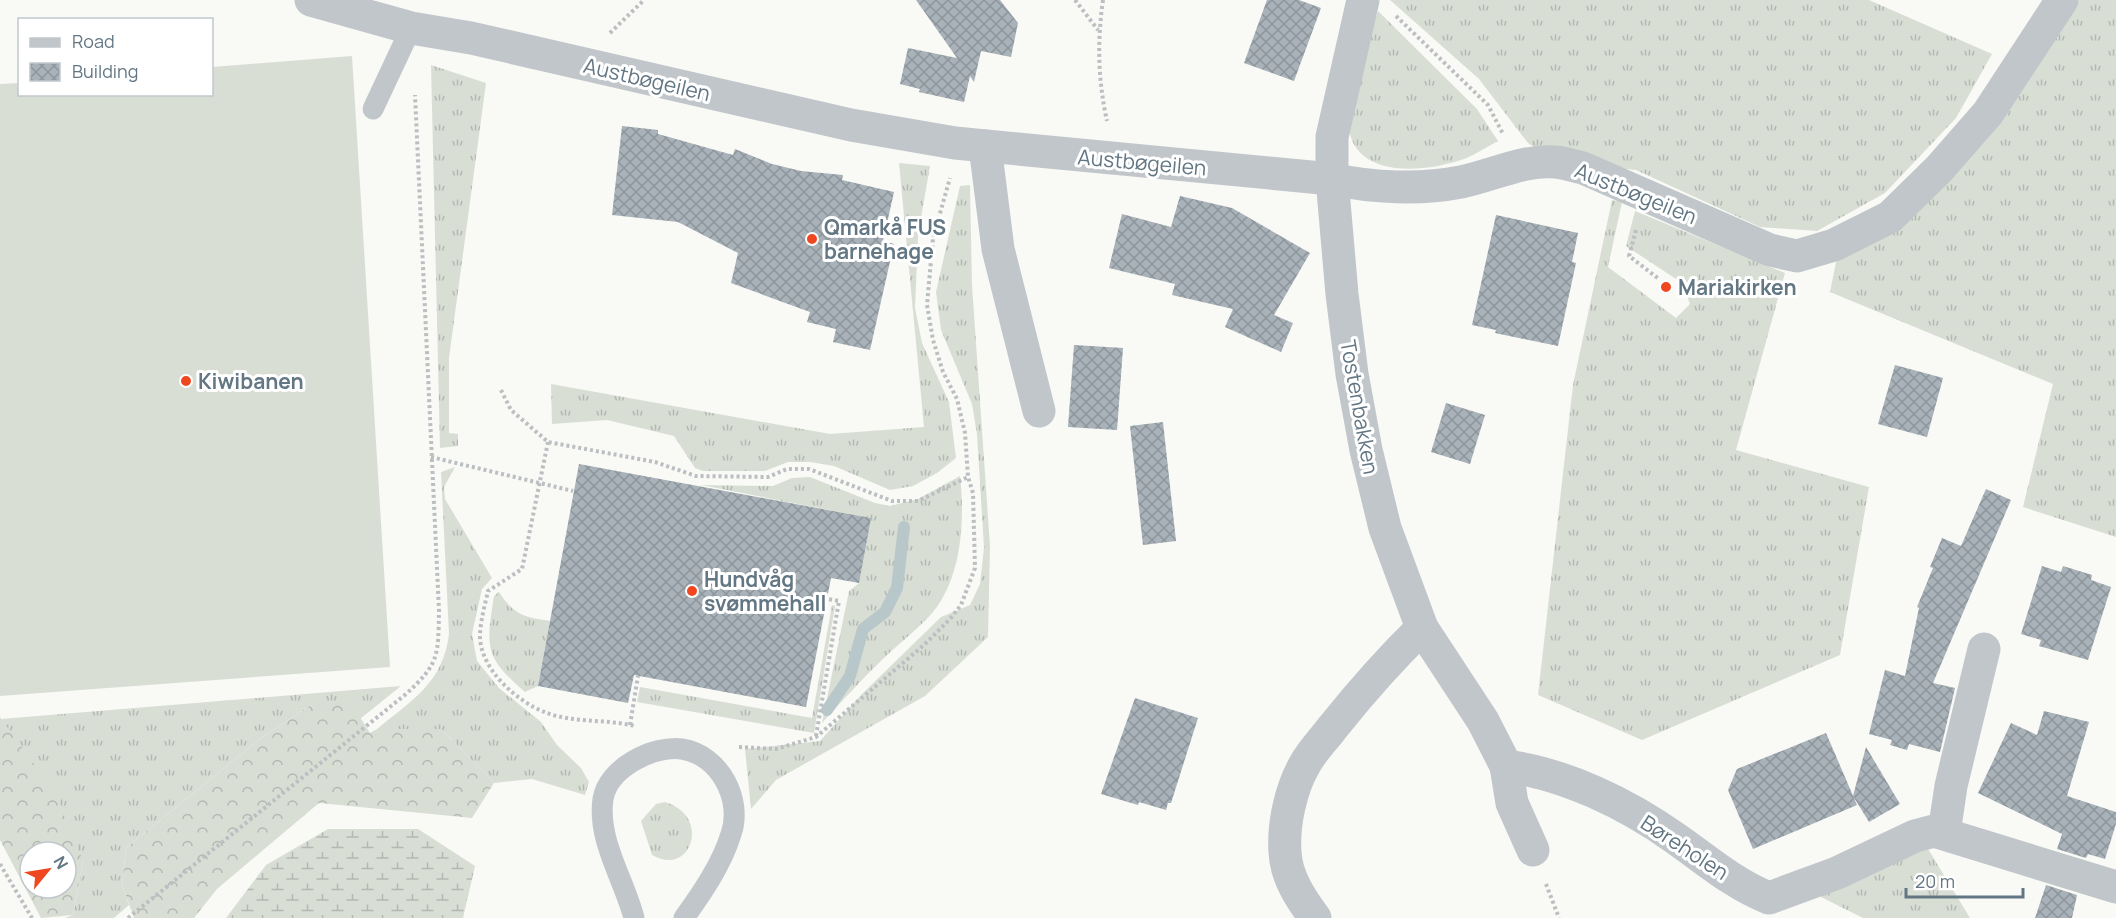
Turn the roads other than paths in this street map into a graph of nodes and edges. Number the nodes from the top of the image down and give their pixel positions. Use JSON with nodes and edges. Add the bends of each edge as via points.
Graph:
{"nodes":[{"id":1,"x":311,"y":0,"type":"edge"},
{"id":2,"x":1363,"y":0,"type":"edge"},
{"id":3,"x":2062,"y":0,"type":"edge"},
{"id":4,"x":411,"y":28,"type":"junction"},
{"id":5,"x":373,"y":110,"type":"dead end"},
{"id":6,"x":970,"y":145,"type":"junction"},
{"id":7,"x":1332,"y":179,"type":"junction"},
{"id":8,"x":1039,"y":411,"type":"dead end"},
{"id":9,"x":1422,"y":628,"type":"junction"},
{"id":10,"x":1984,"y":649,"type":"dead end"},
{"id":11,"x":1506,"y":766,"type":"junction"},
{"id":12,"x":1944,"y":832,"type":"junction"},
{"id":13,"x":1533,"y":850,"type":"dead end"},
{"id":14,"x":2116,"y":887,"type":"edge"},
{"id":15,"x":634,"y":918,"type":"edge"},
{"id":16,"x":684,"y":918,"type":"edge"},
{"id":17,"x":1315,"y":918,"type":"edge"}],
"edges":[{"from":1,"to":4,"type":"street","name":"Austbøgeilen"},
{"from":2,"to":7,"type":"street","name":"Tostenbakken","via":[[1332,137]]},
{"from":3,"to":7,"type":"street","name":"Austbøgeilen","via":[[1988,113],[1890,217],[1834,245],[1797,256],[1784,254],[1574,166],[1555,162],[1458,182],[1406,186]]},
{"from":4,"to":5,"type":"lane"},
{"from":4,"to":6,"type":"street","name":"Austbøgeilen","via":[[471,38],[851,125]]},
{"from":6,"to":7,"type":"street","name":"Austbøgeilen"},
{"from":6,"to":8,"type":"street"},
{"from":7,"to":9,"type":"street","name":"Tostenbakken","via":[[1352,374],[1366,450],[1385,528]]},
{"from":9,"to":11,"type":"street","name":"Tostenbakken","via":[[1483,721]]},
{"from":9,"to":17,"type":"street","via":[[1348,709],[1305,763],[1298,780],[1290,805],[1284,854],[1296,892]]},
{"from":10,"to":12,"type":"street"},
{"from":11,"to":12,"type":"street","name":"Børeholen","via":[[1566,781],[1650,821],[1769,898],[1837,873],[1915,836]]},
{"from":11,"to":13,"type":"street","via":[[1512,803]]},
{"from":12,"to":14,"type":"street","name":"Børeholen"},
{"from":15,"to":16,"type":"lane","via":[[603,830],[603,798],[616,775],[637,759],[683,749],[705,759],[723,775],[734,812],[732,832],[721,857]]}]}
